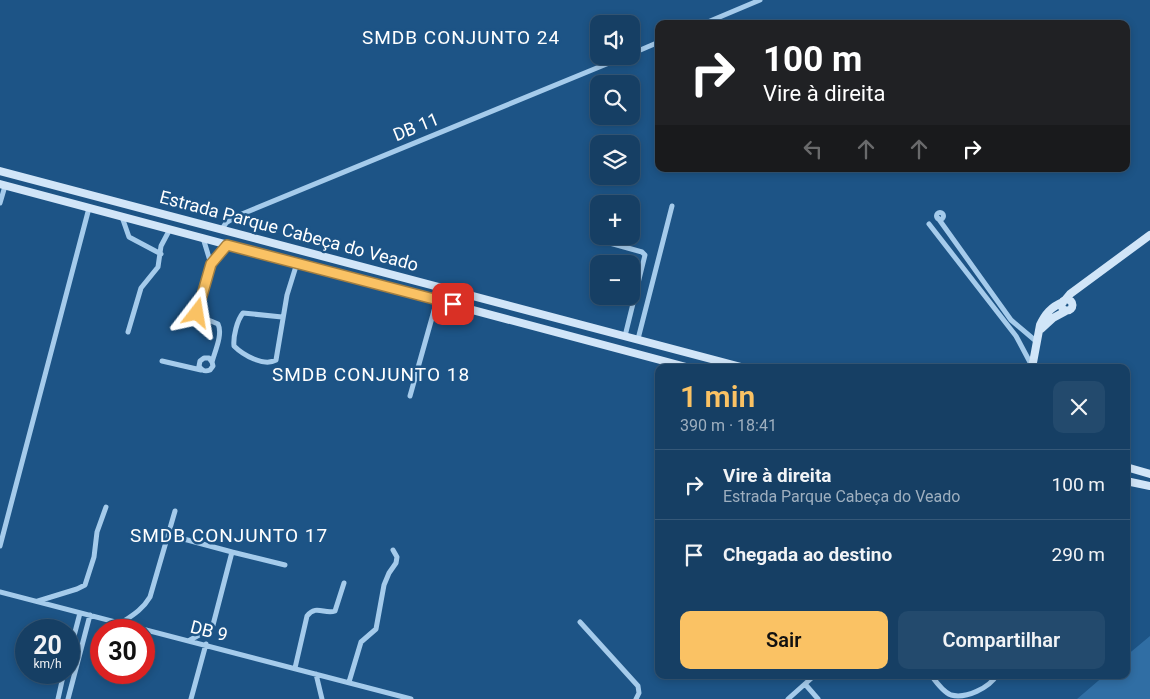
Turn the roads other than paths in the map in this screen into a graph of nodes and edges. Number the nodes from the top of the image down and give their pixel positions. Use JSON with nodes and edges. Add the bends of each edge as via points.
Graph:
{"nodes":[{"id":1,"x":760,"y":0,"type":"edge"},
{"id":2,"x":712,"y":20,"type":"edge"},
{"id":3,"x":655,"y":44,"type":"edge"},
{"id":4,"x":640,"y":50,"type":"edge"},
{"id":5,"x":604,"y":65,"type":"edge"},
{"id":6,"x":0,"y":171,"type":"edge"},
{"id":7,"x":3,"y":185,"type":"edge"},
{"id":8,"x":105,"y":198,"type":"junction"},
{"id":9,"x":0,"y":203,"type":"edge"},
{"id":10,"x":672,"y":206,"type":"dead end"},
{"id":11,"x":89,"y":208,"type":"junction"},
{"id":12,"x":102,"y":212,"type":"junction"},
{"id":13,"x":122,"y":217,"type":"junction"},
{"id":14,"x":929,"y":224,"type":"dead end"},
{"id":15,"x":943,"y":227,"type":"junction"},
{"id":16,"x":170,"y":229,"type":"junction"},
{"id":17,"x":222,"y":229,"type":"junction"},
{"id":18,"x":1150,"y":235,"type":"edge"},
{"id":19,"x":203,"y":238,"type":"junction"},
{"id":20,"x":227,"y":245,"type":"junction"},
{"id":21,"x":617,"y":245,"type":"edge"},
{"id":22,"x":315,"y":253,"type":"junction"},
{"id":23,"x":160,"y":254,"type":"junction"},
{"id":24,"x":297,"y":263,"type":"junction"},
{"id":25,"x":211,"y":264,"type":"junction"},
{"id":26,"x":310,"y":267,"type":"junction"},
{"id":27,"x":437,"y":300,"type":"junction"},
{"id":28,"x":1067,"y":302,"type":"junction"},
{"id":29,"x":282,"y":317,"type":"junction"},
{"id":30,"x":128,"y":332,"type":"dead end"},
{"id":31,"x":1039,"y":332,"type":"junction"},
{"id":32,"x":625,"y":336,"type":"junction"},
{"id":33,"x":638,"y":339,"type":"junction"},
{"id":34,"x":1037,"y":342,"type":"junction"},
{"id":35,"x":162,"y":361,"type":"dead end"},
{"id":36,"x":212,"y":362,"type":"junction"},
{"id":37,"x":675,"y":364,"type":"edge"},
{"id":38,"x":730,"y":364,"type":"edge"},
{"id":39,"x":1030,"y":364,"type":"edge"},
{"id":40,"x":1033,"y":364,"type":"edge"},
{"id":41,"x":201,"y":370,"type":"junction"},
{"id":42,"x":410,"y":396,"type":"dead end"},
{"id":43,"x":1130,"y":468,"type":"edge"},
{"id":44,"x":1150,"y":474,"type":"edge"},
{"id":45,"x":1130,"y":481,"type":"edge"},
{"id":46,"x":1150,"y":486,"type":"edge"},
{"id":47,"x":106,"y":507,"type":"dead end"},
{"id":48,"x":175,"y":511,"type":"dead end"},
{"id":49,"x":180,"y":538,"type":"dead end"},
{"id":50,"x":0,"y":546,"type":"edge"},
{"id":51,"x":393,"y":550,"type":"dead end"},
{"id":52,"x":232,"y":552,"type":"junction"},
{"id":53,"x":285,"y":565,"type":"dead end"},
{"id":54,"x":344,"y":583,"type":"dead end"},
{"id":55,"x":0,"y":592,"type":"edge"},
{"id":56,"x":36,"y":601,"type":"junction"},
{"id":57,"x":80,"y":613,"type":"junction"},
{"id":58,"x":90,"y":615,"type":"junction"},
{"id":59,"x":78,"y":619,"type":"edge"},
{"id":60,"x":106,"y":619,"type":"edge"},
{"id":61,"x":128,"y":619,"type":"edge"},
{"id":62,"x":580,"y":622,"type":"dead end"},
{"id":63,"x":155,"y":632,"type":"edge"},
{"id":64,"x":189,"y":640,"type":"junction"},
{"id":65,"x":206,"y":644,"type":"junction"},
{"id":66,"x":295,"y":668,"type":"junction"},
{"id":67,"x":316,"y":674,"type":"junction"},
{"id":68,"x":811,"y":679,"type":"edge"},
{"id":69,"x":934,"y":679,"type":"edge"},
{"id":70,"x":995,"y":679,"type":"edge"},
{"id":71,"x":349,"y":682,"type":"junction"},
{"id":72,"x":61,"y":684,"type":"edge"},
{"id":73,"x":805,"y":684,"type":"junction"},
{"id":74,"x":58,"y":699,"type":"edge"},
{"id":75,"x":68,"y":699,"type":"edge"},
{"id":76,"x":191,"y":699,"type":"edge"},
{"id":77,"x":322,"y":699,"type":"edge"},
{"id":78,"x":411,"y":699,"type":"edge"},
{"id":79,"x":636,"y":699,"type":"edge"},
{"id":80,"x":788,"y":699,"type":"edge"},
{"id":81,"x":818,"y":699,"type":"edge"}],
"edges":[{"from":1,"to":2,"type":"street"},
{"from":3,"to":4,"type":"street"},
{"from":5,"to":17,"type":"street","name":"DB 11","via":[[237,216]]},
{"from":6,"to":8,"type":"main road","name":"Estrada Parque Cabeça do Veado"},
{"from":7,"to":9,"type":"street"},
{"from":7,"to":11,"type":"main road","name":"Estrada Parque Cabeça do Veado"},
{"from":8,"to":12,"type":"main road"},
{"from":8,"to":17,"type":"main road","name":"Estrada Parque Cabeça do Veado"},
{"from":10,"to":33,"type":"street"},
{"from":11,"to":12,"type":"main road","name":"Estrada Parque Cabeça do Veado"},
{"from":11,"to":50,"type":"street"},
{"from":12,"to":13,"type":"main road","name":"Estrada Parque Cabeça do Veado"},
{"from":13,"to":16,"type":"main road","name":"Estrada Parque Cabeça do Veado"},
{"from":13,"to":23,"type":"street","via":[[129,236]]},
{"from":14,"to":39,"type":"street","via":[[1016,336]]},
{"from":15,"to":15,"type":"street","via":[[937,215],[940,213],[944,216]]},
{"from":15,"to":34,"type":"street","via":[[1011,320]]},
{"from":16,"to":19,"type":"main road","name":"Estrada Parque Cabeça do Veado"},
{"from":16,"to":23,"type":"street","via":[[162,242]]},
{"from":17,"to":22,"type":"main road","name":"Estrada Parque Cabeça do Veado"},
{"from":18,"to":28,"type":"main road","via":[[1070,294]]},
{"from":19,"to":20,"type":"main road","name":"Estrada Parque Cabeça do Veado"},
{"from":19,"to":25,"type":"street"},
{"from":20,"to":24,"type":"main road","name":"Estrada Parque Cabeça do Veado"},
{"from":20,"to":25,"type":"street"},
{"from":21,"to":32,"type":"street","via":[[645,255]]},
{"from":22,"to":26,"type":"main road"},
{"from":22,"to":32,"type":"main road","name":"Estrada Parque Cabeça do Veado"},
{"from":23,"to":30,"type":"street","via":[[158,267],[141,288]]},
{"from":24,"to":26,"type":"main road","name":"Estrada Parque Cabeça do Veado"},
{"from":24,"to":29,"type":"street"},
{"from":25,"to":36,"type":"street","via":[[197,311],[201,317],[220,326]]},
{"from":26,"to":27,"type":"main road","name":"Estrada Parque Cabeça do Veado"},
{"from":27,"to":37,"type":"main road","name":"Estrada Parque Cabeça do Veado"},
{"from":27,"to":42,"type":"street"},
{"from":28,"to":31,"type":"main road","via":[[1046,314]]},
{"from":28,"to":31,"type":"main road","via":[[1062,307],[1066,311],[1047,322]]},
{"from":29,"to":29,"type":"street","via":[[277,357],[273,362],[256,359],[234,346],[243,313]]},
{"from":31,"to":34,"type":"main road"},
{"from":32,"to":33,"type":"main road","name":"Estrada Parque Cabeça do Veado"},
{"from":33,"to":38,"type":"main road","name":"Estrada Parque Cabeça do Veado"},
{"from":34,"to":40,"type":"main road"},
{"from":35,"to":41,"type":"street"},
{"from":36,"to":41,"type":"street","via":[[210,370]]},
{"from":36,"to":41,"type":"street","via":[[204,358],[200,361]]},
{"from":43,"to":44,"type":"main road"},
{"from":45,"to":46,"type":"main road"},
{"from":47,"to":56,"type":"street","via":[[85,585]]},
{"from":48,"to":61,"type":"street","via":[[150,597],[139,612]]},
{"from":49,"to":52,"type":"street"},
{"from":51,"to":71,"type":"street","via":[[396,563],[384,585],[376,628],[361,642]]},
{"from":52,"to":53,"type":"street"},
{"from":52,"to":64,"type":"street","via":[[213,625]]},
{"from":54,"to":66,"type":"street","via":[[335,611],[310,612]]},
{"from":55,"to":56,"type":"street","name":"DB 9"},
{"from":56,"to":57,"type":"street","name":"DB 9"},
{"from":57,"to":58,"type":"street","name":"DB 9"},
{"from":57,"to":59,"type":"street"},
{"from":58,"to":60,"type":"street","name":"DB 9"},
{"from":58,"to":75,"type":"street"},
{"from":62,"to":79,"type":"street","via":[[638,686]]},
{"from":63,"to":64,"type":"street","name":"DB 9"},
{"from":64,"to":65,"type":"street","name":"DB 9"},
{"from":65,"to":66,"type":"street","name":"DB 9"},
{"from":65,"to":76,"type":"street"},
{"from":66,"to":67,"type":"street","name":"DB 9"},
{"from":67,"to":71,"type":"street","name":"DB 9"},
{"from":67,"to":77,"type":"street"},
{"from":68,"to":73,"type":"street"},
{"from":69,"to":70,"type":"street","via":[[952,696],[977,692]]},
{"from":71,"to":78,"type":"street","name":"DB 9"},
{"from":72,"to":74,"type":"street"},
{"from":73,"to":80,"type":"street"},
{"from":73,"to":81,"type":"street"}]}
